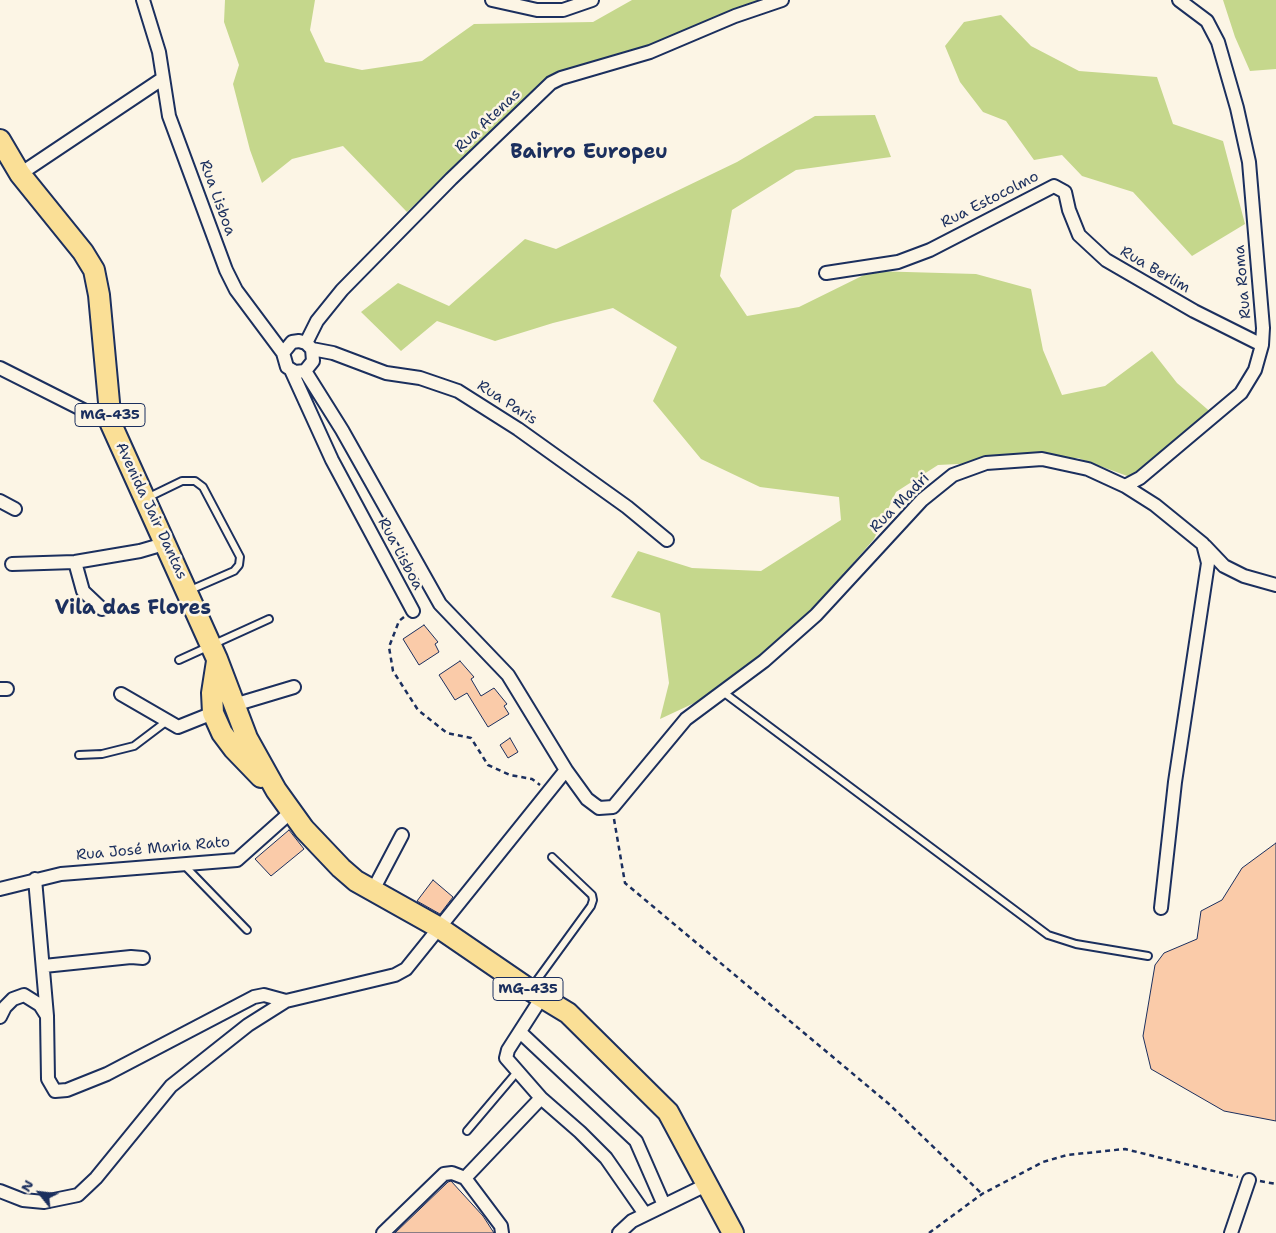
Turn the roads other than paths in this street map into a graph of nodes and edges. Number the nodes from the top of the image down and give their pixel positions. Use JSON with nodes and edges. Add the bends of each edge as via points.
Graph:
{"nodes":[{"id":1,"x":143,"y":0,"type":"edge"},
{"id":2,"x":492,"y":0,"type":"edge"},
{"id":3,"x":592,"y":0,"type":"edge"},
{"id":4,"x":782,"y":0,"type":"edge"},
{"id":5,"x":1179,"y":0,"type":"edge"},
{"id":6,"x":162,"y":78,"type":"junction"},
{"id":7,"x":0,"y":140,"type":"edge"},
{"id":8,"x":20,"y":174,"type":"junction"},
{"id":9,"x":1065,"y":192,"type":"joint"},
{"id":10,"x":826,"y":273,"type":"dead end"},
{"id":11,"x":1262,"y":345,"type":"junction"},
{"id":12,"x":309,"y":346,"type":"junction"},
{"id":13,"x":282,"y":353,"type":"junction"},
{"id":14,"x":0,"y":368,"type":"edge"},
{"id":15,"x":291,"y":370,"type":"junction"},
{"id":16,"x":305,"y":370,"type":"junction"},
{"id":17,"x":111,"y":424,"type":"junction"},
{"id":18,"x":1125,"y":486,"type":"junction"},
{"id":19,"x":0,"y":500,"type":"edge"},
{"id":20,"x":144,"y":500,"type":"junction"},
{"id":21,"x":15,"y":509,"type":"dead end"},
{"id":22,"x":667,"y":540,"type":"dead end"},
{"id":23,"x":164,"y":544,"type":"junction"},
{"id":24,"x":1203,"y":544,"type":"junction"},
{"id":25,"x":75,"y":562,"type":"junction"},
{"id":26,"x":12,"y":564,"type":"dead end"},
{"id":27,"x":1276,"y":585,"type":"edge"},
{"id":28,"x":188,"y":591,"type":"junction"},
{"id":29,"x":102,"y":609,"type":"dead end"},
{"id":30,"x":413,"y":611,"type":"road end"},
{"id":31,"x":269,"y":619,"type":"dead end"},
{"id":32,"x":214,"y":652,"type":"junction"},
{"id":33,"x":179,"y":660,"type":"dead end"},
{"id":34,"x":294,"y":687,"type":"dead end"},
{"id":35,"x":723,"y":692,"type":"junction"},
{"id":36,"x":121,"y":694,"type":"dead end"},
{"id":37,"x":234,"y":705,"type":"junction"},
{"id":38,"x":213,"y":714,"type":"junction"},
{"id":39,"x":167,"y":722,"type":"junction"},
{"id":40,"x":79,"y":755,"type":"dead end"},
{"id":41,"x":566,"y":770,"type":"junction"},
{"id":42,"x":276,"y":790,"type":"junction"},
{"id":43,"x":292,"y":811,"type":"junction"},
{"id":44,"x":402,"y":835,"type":"dead end"},
{"id":45,"x":552,"y":857,"type":"dead end"},
{"id":46,"x":182,"y":863,"type":"junction"},
{"id":47,"x":35,"y":879,"type":"junction"},
{"id":48,"x":0,"y":889,"type":"edge"},
{"id":49,"x":372,"y":892,"type":"junction"},
{"id":50,"x":1161,"y":908,"type":"dead end"},
{"id":51,"x":438,"y":928,"type":"junction"},
{"id":52,"x":247,"y":930,"type":"dead end"},
{"id":53,"x":1148,"y":956,"type":"dead end"},
{"id":54,"x":143,"y":958,"type":"dead end"},
{"id":55,"x":44,"y":966,"type":"junction"},
{"id":56,"x":536,"y":994,"type":"junction"},
{"id":57,"x":286,"y":1001,"type":"junction"},
{"id":58,"x":47,"y":1016,"type":"junction"},
{"id":59,"x":0,"y":1017,"type":"edge"},
{"id":60,"x":520,"y":1032,"type":"junction"},
{"id":61,"x":517,"y":1072,"type":"junction"},
{"id":62,"x":541,"y":1098,"type":"junction"},
{"id":63,"x":468,"y":1132,"type":"dead end"},
{"id":64,"x":465,"y":1178,"type":"junction"},
{"id":65,"x":1249,"y":1180,"type":"road end"},
{"id":66,"x":708,"y":1184,"type":"junction"},
{"id":67,"x":0,"y":1191,"type":"edge"},
{"id":68,"x":664,"y":1205,"type":"junction"},
{"id":69,"x":644,"y":1214,"type":"junction"},
{"id":70,"x":383,"y":1233,"type":"edge"},
{"id":71,"x":502,"y":1233,"type":"edge"},
{"id":72,"x":619,"y":1233,"type":"edge"},
{"id":73,"x":733,"y":1233,"type":"edge"},
{"id":74,"x":1231,"y":1233,"type":"edge"}],
"edges":[{"from":1,"to":6,"type":"street","name":"Rua Lisboa","via":[[159,52]]},
{"from":2,"to":3,"type":"street","via":[[537,10],[563,10]]},
{"from":4,"to":12,"type":"street","name":"Rua Atenas","via":[[650,52],[552,83],[451,179],[342,290],[317,321]]},
{"from":5,"to":11,"type":"street","name":"Rua Roma","via":[[1207,21],[1237,108],[1249,162]]},
{"from":6,"to":8,"type":"street"},
{"from":6,"to":13,"type":"street","name":"Rua Lisboa","via":[[169,116],[226,270],[236,290]]},
{"from":7,"to":8,"type":"main road","number":"MG-435"},
{"from":8,"to":17,"type":"main road","name":"Avenida Jair Dantas","number":"MG-435","via":[[94,270]]},
{"from":9,"to":10,"type":"street","name":"Rua Estocolmo","via":[[1050,187],[930,250],[898,262]]},
{"from":9,"to":11,"type":"street","name":"Rua Berlim","via":[[1079,235],[1106,260],[1194,311]]},
{"from":11,"to":18,"type":"street","name":"Rua Roma","via":[[1255,370],[1241,393],[1140,478]]},
{"from":12,"to":13,"type":"street","via":[[292,342]]},
{"from":12,"to":16,"type":"street","via":[[313,361]]},
{"from":12,"to":22,"type":"street","name":"Rua Paris","via":[[386,373],[420,378],[458,391],[604,490]]},
{"from":13,"to":15,"type":"street","name":"Rua Lisboa","via":[[284,363]]},
{"from":14,"to":17,"type":"street"},
{"from":15,"to":16,"type":"street"},
{"from":15,"to":30,"type":"street","name":"Rua Lisboa","via":[[332,460]]},
{"from":16,"to":41,"type":"street","name":"Rua Lisboa","via":[[440,604],[508,676]]},
{"from":17,"to":20,"type":"main road","name":"Avenida Jair Dantas","number":"MG-435"},
{"from":18,"to":24,"type":"street","name":"Rua Madri","via":[[1155,505]]},
{"from":18,"to":35,"type":"street","name":"Rua Madri","via":[[1088,468],[1042,460],[986,463],[952,475],[922,500],[816,615]]},
{"from":19,"to":21,"type":"street"},
{"from":20,"to":23,"type":"main road","name":"Avenida Jair Dantas","number":"MG-435"},
{"from":20,"to":28,"type":"lane","via":[[182,481],[196,481],[203,487],[240,557],[234,571]]},
{"from":23,"to":25,"type":"street"},
{"from":23,"to":28,"type":"main road","name":"Avenida Jair Dantas","number":"MG-435"},
{"from":24,"to":27,"type":"street","name":"Rua Madri","via":[[1224,566],[1244,576]]},
{"from":24,"to":50,"type":"street","via":[[1208,563],[1175,782]]},
{"from":25,"to":26,"type":"street"},
{"from":25,"to":29,"type":"street","via":[[83,591]]},
{"from":28,"to":32,"type":"main road","name":"Avenida Jair Dantas","number":"MG-435"},
{"from":31,"to":32,"type":"lane"},
{"from":32,"to":33,"type":"lane"},
{"from":32,"to":37,"type":"main road","name":"Avenida Jair Dantas","number":"MG-435"},
{"from":32,"to":38,"type":"main road","name":"Avenida Jair Dantas"},
{"from":34,"to":37,"type":"street"},
{"from":35,"to":41,"type":"street","name":"Rua Madri","via":[[686,719],[612,807],[599,808],[587,799]]},
{"from":35,"to":53,"type":"lane","via":[[1048,935],[1076,944]]},
{"from":36,"to":39,"type":"street"},
{"from":37,"to":42,"type":"main road","name":"Avenida Jair Dantas","number":"MG-435","via":[[247,738]]},
{"from":38,"to":39,"type":"street","via":[[178,727]]},
{"from":38,"to":42,"type":"main road","name":"Avenida Jair Dantas","via":[[222,733],[248,766]]},
{"from":39,"to":40,"type":"lane","via":[[134,746],[102,754]]},
{"from":41,"to":51,"type":"street"},
{"from":42,"to":43,"type":"main road","name":"Avenida Jair Dantas","number":"MG-435"},
{"from":43,"to":46,"type":"street","name":"Rua José Maria Rato","via":[[236,860]]},
{"from":43,"to":49,"type":"main road","name":"Avenida Jair Dantas","number":"MG-435","via":[[304,829],[341,868]]},
{"from":44,"to":49,"type":"street"},
{"from":45,"to":56,"type":"lane","via":[[592,895],[593,900]]},
{"from":46,"to":47,"type":"street","name":"Rua José Maria Rato"},
{"from":46,"to":52,"type":"lane"},
{"from":47,"to":48,"type":"street","name":"Rua José Maria Rato"},
{"from":47,"to":55,"type":"street"},
{"from":49,"to":51,"type":"main road","name":"Avenida Jair Dantas","number":"MG-435"},
{"from":51,"to":56,"type":"main road","name":"Avenida Jair Dantas","number":"MG-435"},
{"from":51,"to":57,"type":"street","via":[[401,973]]},
{"from":54,"to":55,"type":"street"},
{"from":55,"to":58,"type":"street"},
{"from":56,"to":60,"type":"street"},
{"from":56,"to":66,"type":"main road","name":"Avenida Jair Dantas","number":"MG-435","via":[[568,1013],[656,1098]]},
{"from":57,"to":58,"type":"street","via":[[264,995],[254,997],[107,1074],[60,1093],[51,1087],[48,1080]]},
{"from":57,"to":67,"type":"street","via":[[248,1025],[171,1086],[96,1178],[78,1195],[44,1202],[23,1200]]},
{"from":58,"to":59,"type":"street","via":[[40,1005],[24,995],[13,999]]},
{"from":60,"to":61,"type":"street","via":[[505,1056]]},
{"from":60,"to":68,"type":"street","via":[[636,1141]]},
{"from":61,"to":62,"type":"street"},
{"from":61,"to":63,"type":"lane"},
{"from":62,"to":64,"type":"street"},
{"from":62,"to":69,"type":"street","via":[[606,1158]]},
{"from":64,"to":70,"type":"street","via":[[444,1174]]},
{"from":64,"to":71,"type":"street","via":[[501,1226]]},
{"from":65,"to":74,"type":"street"},
{"from":66,"to":68,"type":"street"},
{"from":66,"to":73,"type":"main road","name":"Avenida Jair Dantas","number":"MG-435"},
{"from":68,"to":69,"type":"street"},
{"from":69,"to":72,"type":"street"}]}
